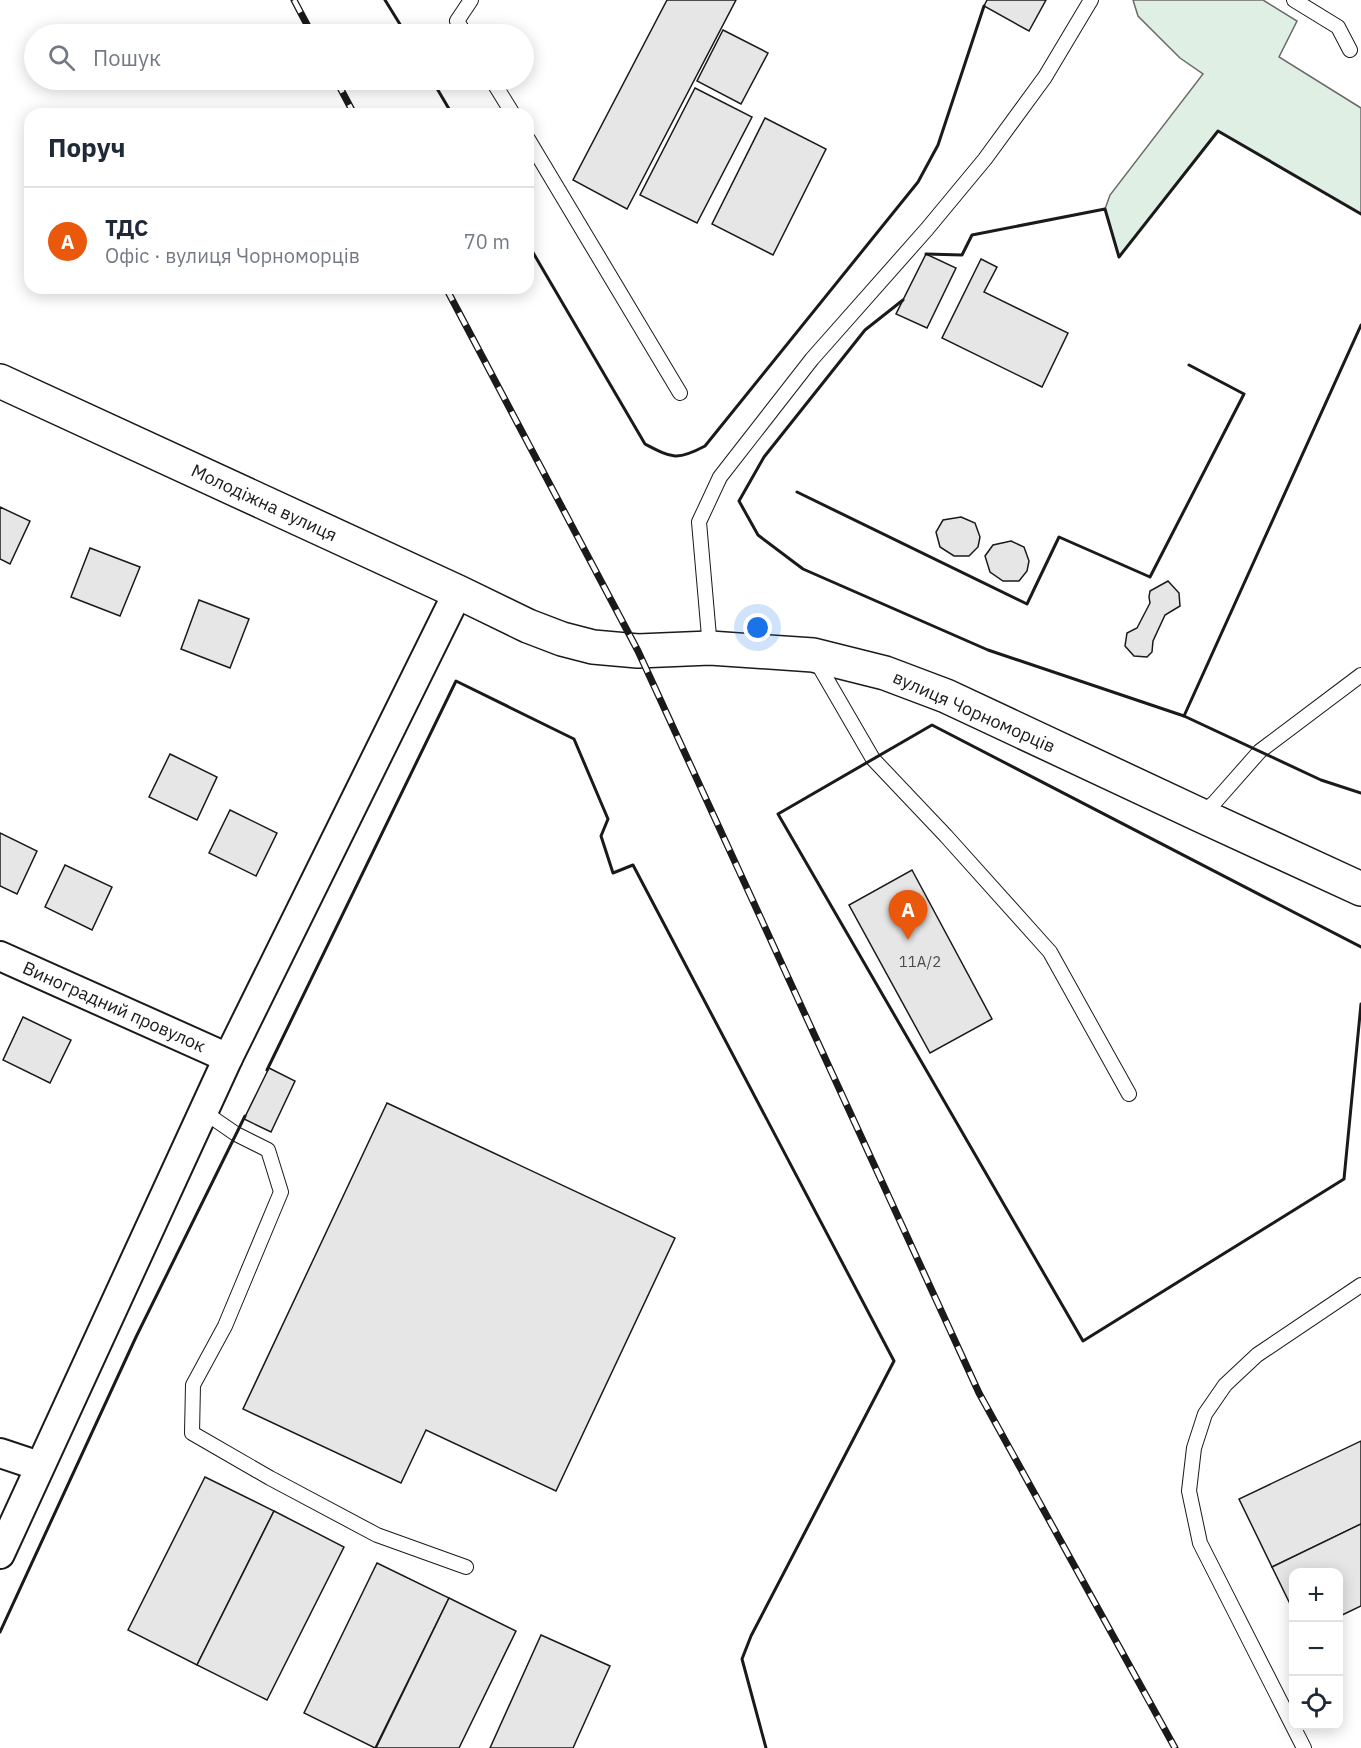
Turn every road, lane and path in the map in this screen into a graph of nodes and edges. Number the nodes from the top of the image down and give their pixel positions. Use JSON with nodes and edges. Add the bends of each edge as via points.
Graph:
{"nodes":[{"id":1,"x":471,"y":0,"type":"edge"},
{"id":2,"x":1090,"y":0,"type":"edge"},
{"id":3,"x":1294,"y":0,"type":"edge"},
{"id":4,"x":459,"y":24,"type":"edge"},
{"id":5,"x":1350,"y":50,"type":"dead end"},
{"id":6,"x":498,"y":90,"type":"edge"},
{"id":7,"x":509,"y":108,"type":"edge"},
{"id":8,"x":534,"y":149,"type":"edge"},
{"id":9,"x":0,"y":381,"type":"edge"},
{"id":10,"x":680,"y":393,"type":"dead end"},
{"id":11,"x":458,"y":592,"type":"junction"},
{"id":12,"x":528,"y":626,"type":"joint"},
{"id":13,"x":710,"y":648,"type":"junction"},
{"id":14,"x":813,"y":655,"type":"junction"},
{"id":15,"x":1361,"y":675,"type":"edge"},
{"id":16,"x":1200,"y":815,"type":"junction"},
{"id":17,"x":1361,"y":889,"type":"edge"},
{"id":18,"x":0,"y":956,"type":"edge"},
{"id":19,"x":228,"y":1058,"type":"junction"},
{"id":20,"x":1129,"y":1094,"type":"dead end"},
{"id":21,"x":204,"y":1112,"type":"junction"},
{"id":22,"x":1361,"y":1285,"type":"edge"},
{"id":23,"x":0,"y":1453,"type":"edge"},
{"id":24,"x":39,"y":1466,"type":"junction"},
{"id":25,"x":0,"y":1554,"type":"edge"},
{"id":26,"x":466,"y":1567,"type":"dead end"},
{"id":27,"x":1304,"y":1748,"type":"edge"}],
"edges":[{"from":1,"to":4,"type":"lane","via":[[457,21]]},
{"from":2,"to":13,"type":"lane","via":[[1045,77],[985,159],[812,358],[720,477],[699,522]]},
{"from":3,"to":5,"type":"lane","via":[[1338,27]]},
{"from":6,"to":7,"type":"lane"},
{"from":8,"to":10,"type":"lane"},
{"from":9,"to":11,"type":"street","name":"Молодіжна вулиця"},
{"from":11,"to":12,"type":"street","name":"Молодіжна вулиця"},
{"from":11,"to":19,"type":"street"},
{"from":12,"to":13,"type":"street","name":"вулиця Чорноморців","via":[[593,647],[638,651]]},
{"from":13,"to":14,"type":"street","name":"вулиця Чорноморців"},
{"from":14,"to":16,"type":"street","name":"вулиця Чорноморців","via":[[885,673],[946,696]]},
{"from":14,"to":20,"type":"lane","via":[[873,759],[1050,952]]},
{"from":15,"to":16,"type":"lane","via":[[1260,751]]},
{"from":16,"to":17,"type":"street","name":"вулиця Чорноморців"},
{"from":18,"to":19,"type":"street","name":"Виноградний провулок"},
{"from":19,"to":21,"type":"street"},
{"from":21,"to":24,"type":"street"},
{"from":21,"to":26,"type":"lane","via":[[268,1150],[281,1192],[225,1326],[193,1385],[192,1433],[377,1535]]},
{"from":22,"to":27,"type":"lane","via":[[1257,1355],[1225,1385],[1205,1414],[1194,1448],[1190,1491],[1200,1543]]},
{"from":23,"to":24,"type":"street"},
{"from":24,"to":25,"type":"street"}]}
